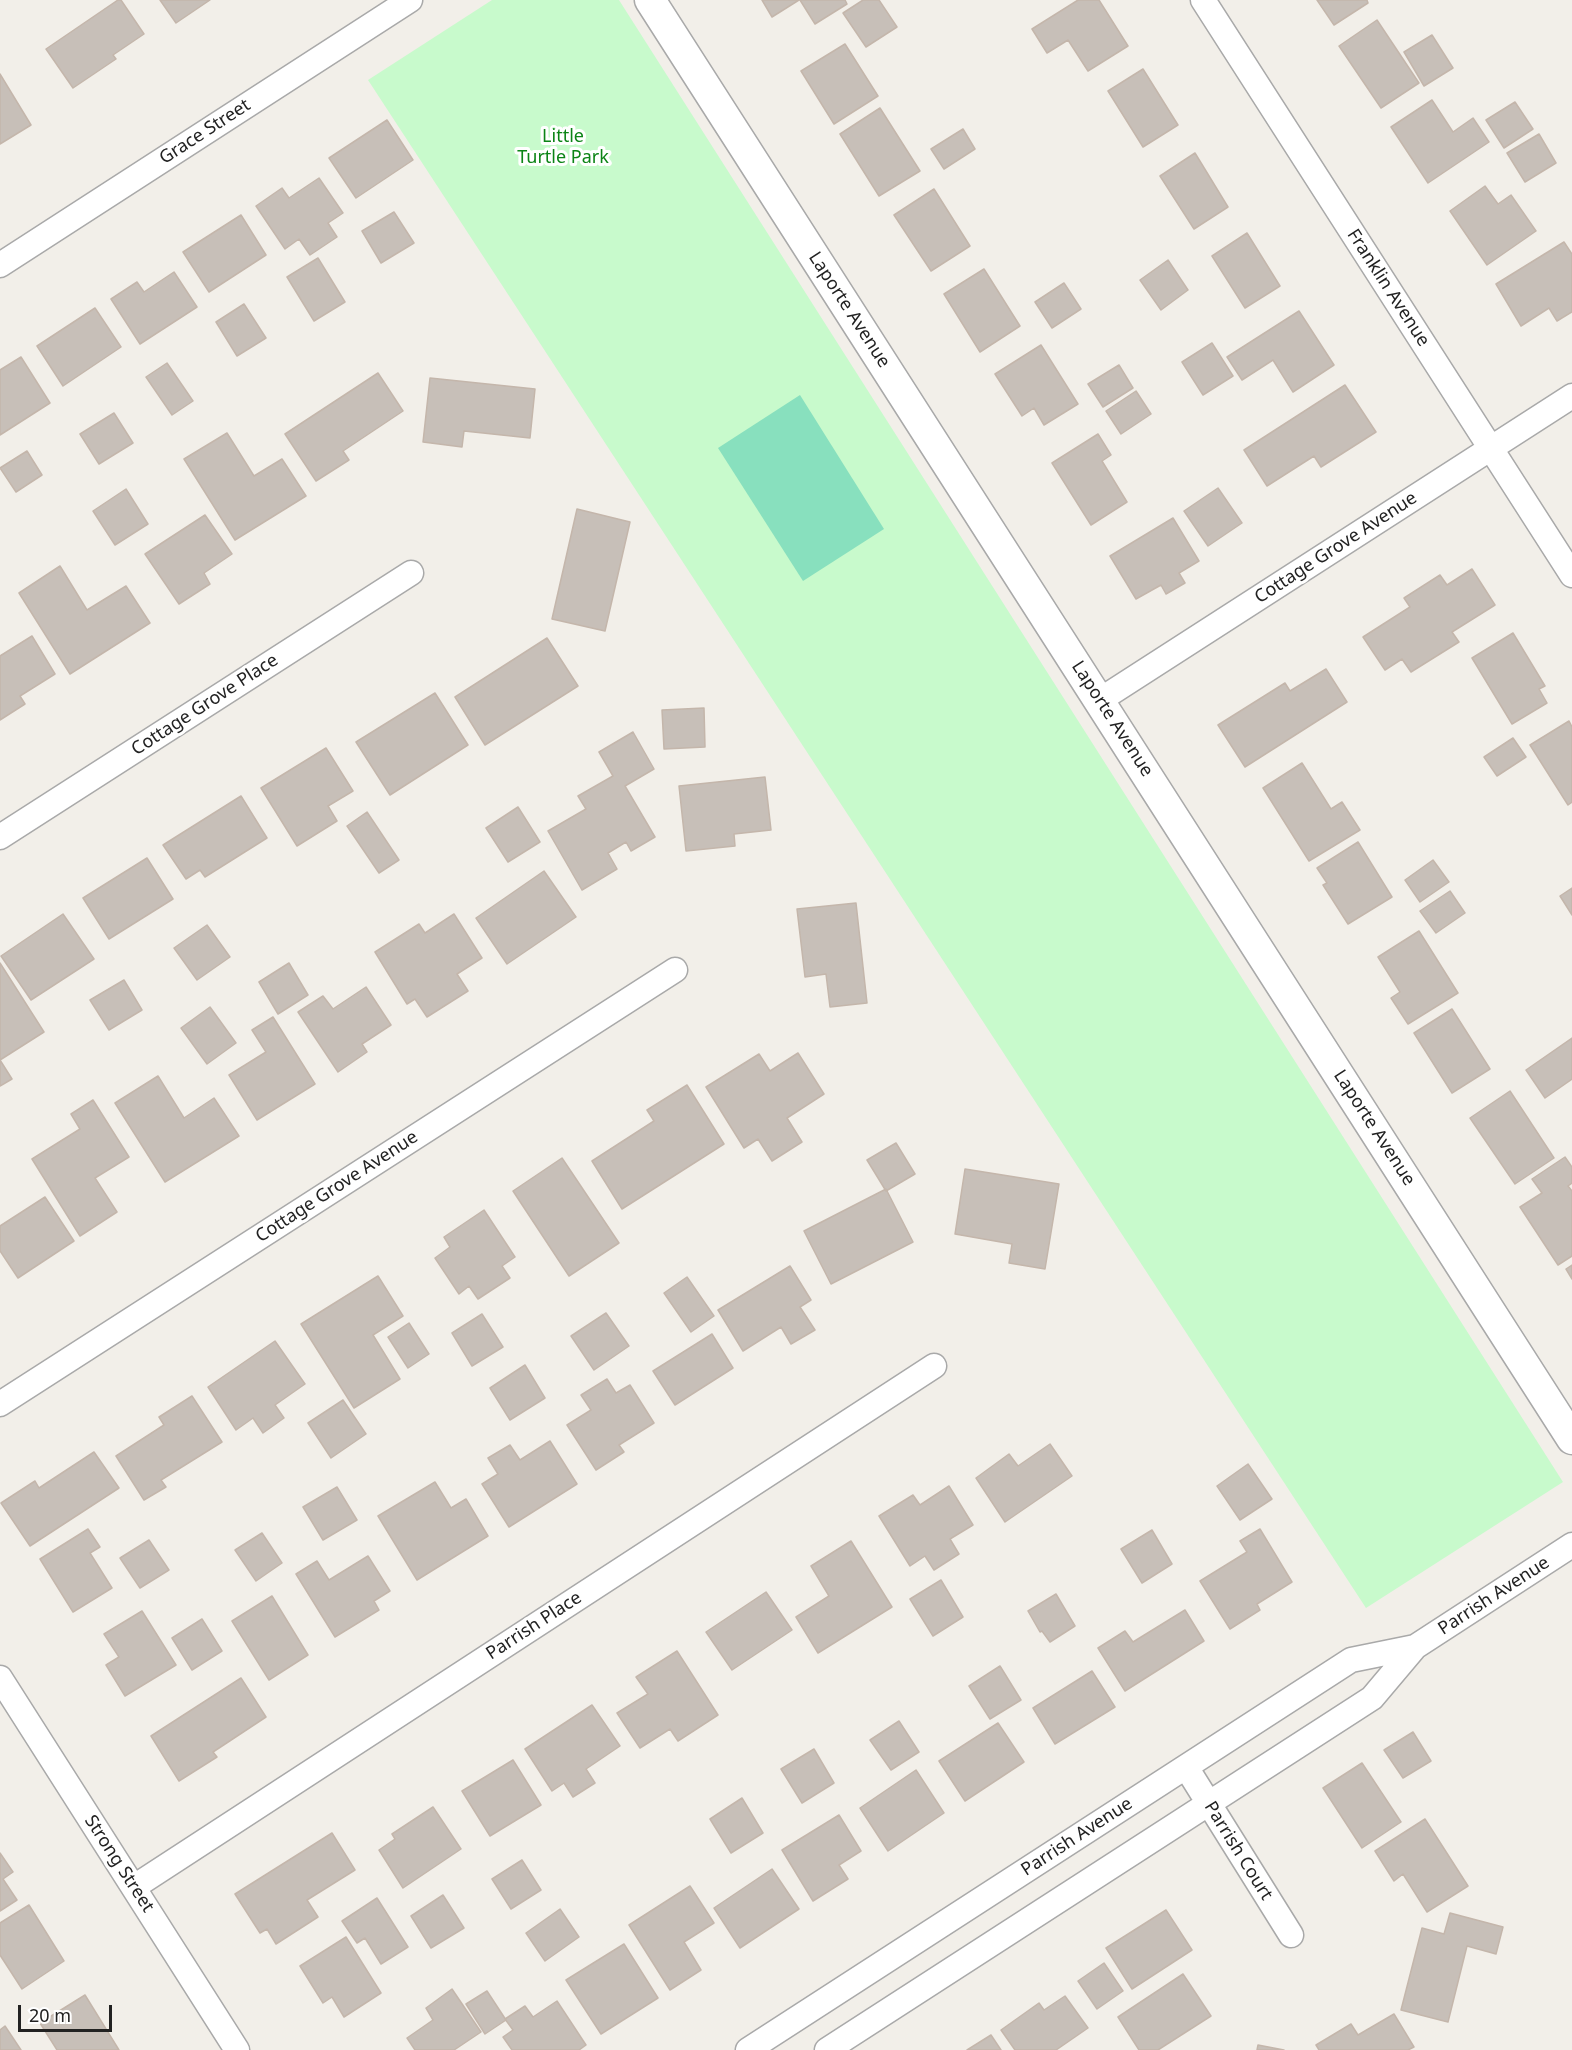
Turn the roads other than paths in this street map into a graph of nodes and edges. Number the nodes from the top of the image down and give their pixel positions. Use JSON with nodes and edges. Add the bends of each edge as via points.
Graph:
{"nodes":[{"id":1,"x":410,"y":0,"type":"edge"},
{"id":2,"x":650,"y":0,"type":"edge"},
{"id":3,"x":1203,"y":0,"type":"edge"},
{"id":4,"x":0,"y":265,"type":"edge"},
{"id":5,"x":1572,"y":396,"type":"edge"},
{"id":6,"x":1490,"y":448,"type":"junction"},
{"id":7,"x":411,"y":573,"type":"dead end"},
{"id":8,"x":1572,"y":576,"type":"edge"},
{"id":9,"x":1100,"y":700,"type":"junction"},
{"id":10,"x":0,"y":837,"type":"edge"},
{"id":11,"x":675,"y":970,"type":"dead end"},
{"id":12,"x":934,"y":1366,"type":"dead end"},
{"id":13,"x":0,"y":1404,"type":"edge"},
{"id":14,"x":1572,"y":1439,"type":"edge"},
{"id":15,"x":1572,"y":1545,"type":"edge"},
{"id":16,"x":1415,"y":1647,"type":"junction"},
{"id":17,"x":0,"y":1678,"type":"edge"},
{"id":18,"x":1186,"y":1767,"type":"junction"},
{"id":19,"x":1209,"y":1804,"type":"junction"},
{"id":20,"x":134,"y":1887,"type":"junction"},
{"id":21,"x":1291,"y":1935,"type":"dead end"},
{"id":22,"x":237,"y":2050,"type":"edge"},
{"id":23,"x":748,"y":2050,"type":"edge"},
{"id":24,"x":827,"y":2050,"type":"edge"}],
"edges":[{"from":1,"to":4,"type":"street","name":"Grace Street"},
{"from":2,"to":9,"type":"street","name":"Laporte Avenue"},
{"from":3,"to":6,"type":"street","name":"Franklin Avenue"},
{"from":5,"to":6,"type":"street","name":"Cottage Grove Avenue"},
{"from":6,"to":8,"type":"street","name":"Franklin Avenue"},
{"from":6,"to":9,"type":"street","name":"Cottage Grove Avenue"},
{"from":7,"to":10,"type":"street","name":"Cottage Grove Place"},
{"from":9,"to":14,"type":"street","name":"Laporte Avenue"},
{"from":11,"to":13,"type":"street","name":"Cottage Grove Avenue"},
{"from":12,"to":20,"type":"street","name":"Parrish Place"},
{"from":15,"to":16,"type":"street","name":"Parrish Avenue"},
{"from":16,"to":18,"type":"street","name":"Parrish Avenue","via":[[1351,1660]]},
{"from":16,"to":19,"type":"street","name":"Parrish Avenue","via":[[1372,1698]]},
{"from":17,"to":20,"type":"street","name":"Strong Street"},
{"from":18,"to":19,"type":"street","name":"Parrish Court"},
{"from":18,"to":23,"type":"street","name":"Parrish Avenue"},
{"from":19,"to":21,"type":"street","name":"Parrish Court"},
{"from":19,"to":24,"type":"street","name":"Parrish Avenue"},
{"from":20,"to":22,"type":"street","name":"Strong Street"}]}
